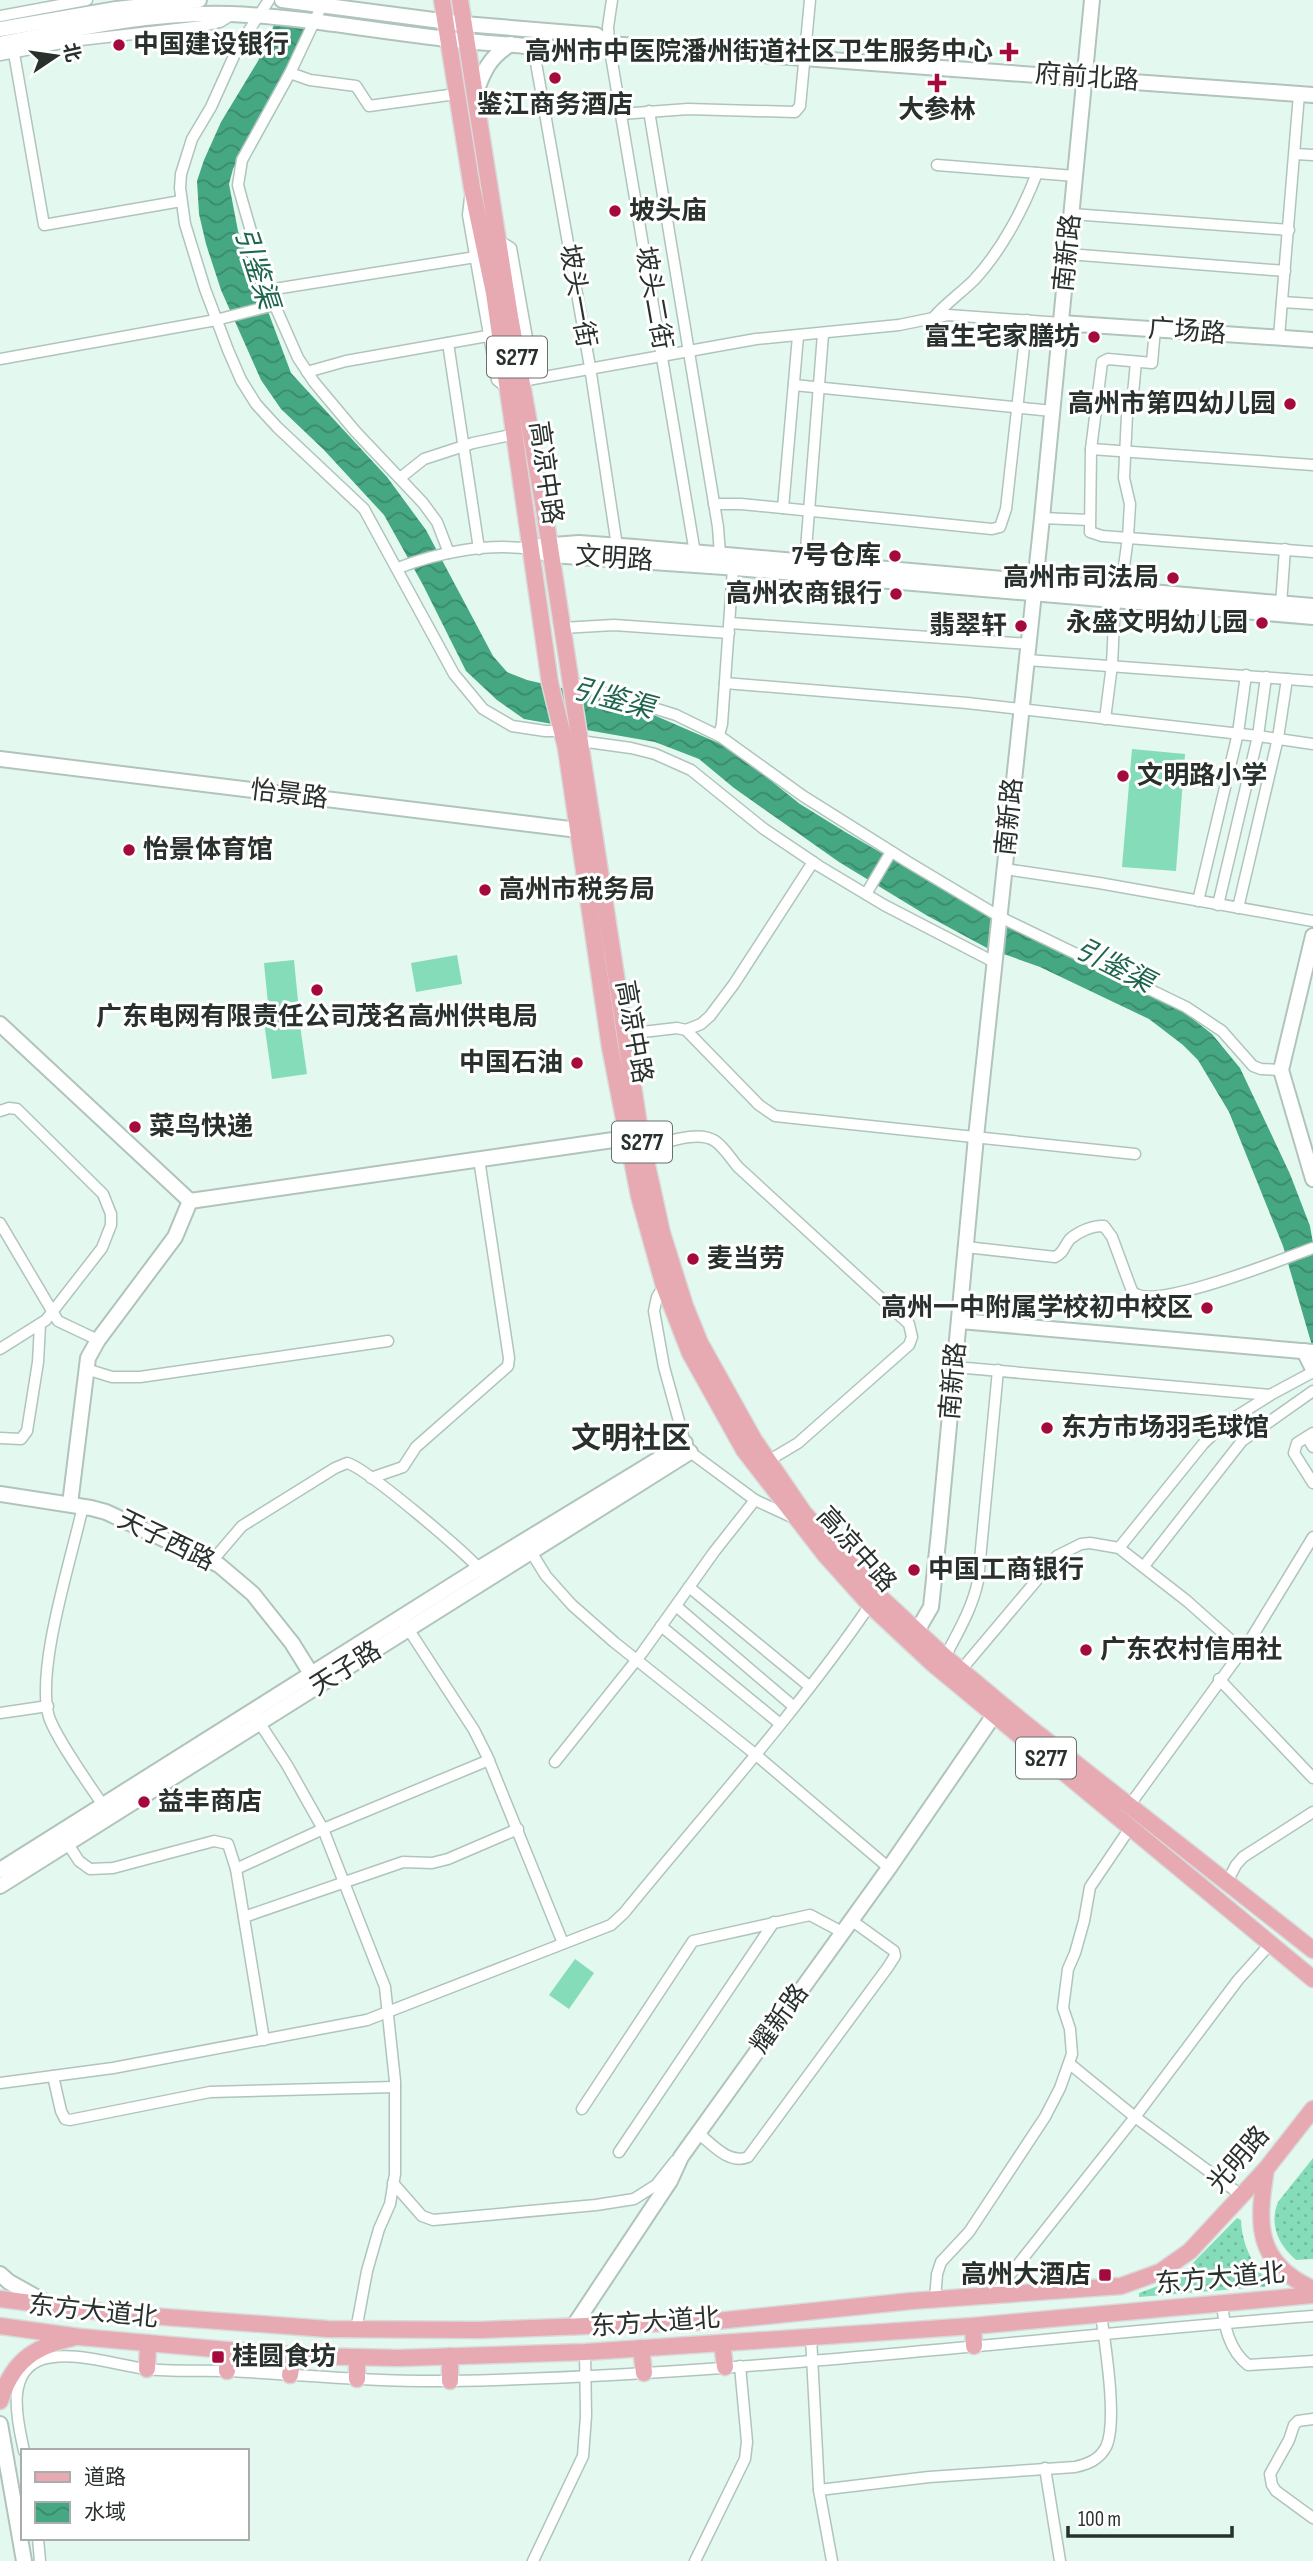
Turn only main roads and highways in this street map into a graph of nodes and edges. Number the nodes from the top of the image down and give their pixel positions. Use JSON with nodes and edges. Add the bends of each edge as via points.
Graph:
{"nodes":[{"id":1,"x":442,"y":0,"type":"edge"},
{"id":2,"x":460,"y":0,"type":"edge"},
{"id":3,"x":517,"y":382,"type":"junction"},
{"id":4,"x":567,"y":660,"type":"junction"},
{"id":5,"x":548,"y":662,"type":"junction"},
{"id":6,"x":671,"y":1284,"type":"junction"},
{"id":7,"x":1260,"y":1909,"type":"junction"},
{"id":8,"x":1249,"y":1924,"type":"junction"},
{"id":9,"x":1313,"y":1950,"type":"edge"},
{"id":10,"x":1313,"y":1979,"type":"edge"},
{"id":11,"x":1313,"y":2109,"type":"edge"},
{"id":12,"x":1266,"y":2169,"type":"junction"},
{"id":13,"x":1200,"y":2241,"type":"joint"},
{"id":14,"x":1313,"y":2288,"type":"edge"},
{"id":15,"x":1313,"y":2295,"type":"edge"},
{"id":16,"x":0,"y":2300,"type":"edge"},
{"id":17,"x":930,"y":2300,"type":"junction"},
{"id":18,"x":0,"y":2326,"type":"edge"},
{"id":19,"x":972,"y":2326,"type":"junction"},
{"id":20,"x":310,"y":2328,"type":"junction"},
{"id":21,"x":928,"y":2329,"type":"junction"},
{"id":22,"x":80,"y":2337,"type":"junction"},
{"id":23,"x":148,"y":2343,"type":"junction"},
{"id":24,"x":722,"y":2343,"type":"junction"},
{"id":25,"x":974,"y":2346,"type":"road end"},
{"id":26,"x":641,"y":2348,"type":"junction"},
{"id":27,"x":228,"y":2350,"type":"junction"},
{"id":28,"x":300,"y":2356,"type":"junction"},
{"id":29,"x":450,"y":2356,"type":"junction"},
{"id":30,"x":357,"y":2358,"type":"junction"},
{"id":31,"x":733,"y":2367,"type":"road end"},
{"id":32,"x":147,"y":2369,"type":"road end"},
{"id":33,"x":227,"y":2371,"type":"road end"},
{"id":34,"x":644,"y":2373,"type":"road end"},
{"id":35,"x":290,"y":2375,"type":"road end"},
{"id":36,"x":357,"y":2379,"type":"road end"},
{"id":37,"x":450,"y":2381,"type":"road end"},
{"id":38,"x":0,"y":2401,"type":"edge"}],
"edges":[{"from":1,"to":3,"type":"main road","name":"高凉中路","number":"S277","via":[[495,335]]},
{"from":2,"to":3,"type":"main road","name":"高凉中路","number":"S277","via":[[498,240],[517,316]]},
{"from":3,"to":4,"type":"main road","name":"高凉中路","number":"S277","via":[[551,550]]},
{"from":3,"to":5,"type":"main road","name":"高凉中路","number":"S277","via":[[515,434]]},
{"from":4,"to":5,"type":"main road"},
{"from":4,"to":6,"type":"main road","name":"高凉中路","number":"S277","via":[[643,1148]]},
{"from":5,"to":6,"type":"main road","name":"高凉中路","number":"S277","via":[[566,748],[627,1138],[639,1196]]},
{"from":6,"to":7,"type":"main road","name":"高凉中路","number":"S277","via":[[718,1378],[768,1461],[847,1563],[945,1657]]},
{"from":6,"to":8,"type":"main road","name":"高凉中路","number":"S277","via":[[690,1353],[724,1418],[795,1518],[870,1605],[932,1663]]},
{"from":7,"to":8,"type":"main road"},
{"from":7,"to":9,"type":"main road","name":"高凉中路","number":"S277"},
{"from":8,"to":10,"type":"main road","name":"高凉中路","number":"S277"},
{"from":11,"to":12,"type":"main road","name":"光明路"},
{"from":12,"to":13,"type":"main road","name":"光明路"},
{"from":12,"to":14,"type":"main road","via":[[1261,2200],[1263,2240],[1285,2273]]},
{"from":13,"to":17,"type":"main road","name":"东方大道北","via":[[1175,2263],[1137,2282]]},
{"from":15,"to":19,"type":"main road","name":"东方大道北"},
{"from":16,"to":20,"type":"main road","name":"东方大道北"},
{"from":17,"to":20,"type":"main road","name":"东方大道北","via":[[717,2321],[480,2330]]},
{"from":17,"to":21,"type":"main road"},
{"from":18,"to":22,"type":"main road","name":"东方大道北"},
{"from":19,"to":21,"type":"main road","name":"东方大道北"},
{"from":19,"to":25,"type":"main road"},
{"from":20,"to":28,"type":"main road"},
{"from":21,"to":24,"type":"main road","name":"东方大道北"},
{"from":22,"to":23,"type":"main road","name":"东方大道北"},
{"from":22,"to":38,"type":"main road","via":[[26,2357],[14,2370]]},
{"from":23,"to":27,"type":"main road","name":"东方大道北"},
{"from":23,"to":32,"type":"main road"},
{"from":24,"to":26,"type":"main road","name":"东方大道北"},
{"from":24,"to":31,"type":"main road"},
{"from":26,"to":29,"type":"main road","name":"东方大道北"},
{"from":26,"to":34,"type":"main road"},
{"from":27,"to":28,"type":"main road","name":"东方大道北"},
{"from":27,"to":33,"type":"main road"},
{"from":28,"to":30,"type":"main road","name":"东方大道北"},
{"from":28,"to":35,"type":"main road"},
{"from":29,"to":30,"type":"main road","name":"东方大道北"},
{"from":29,"to":37,"type":"main road"},
{"from":30,"to":36,"type":"main road"}]}
